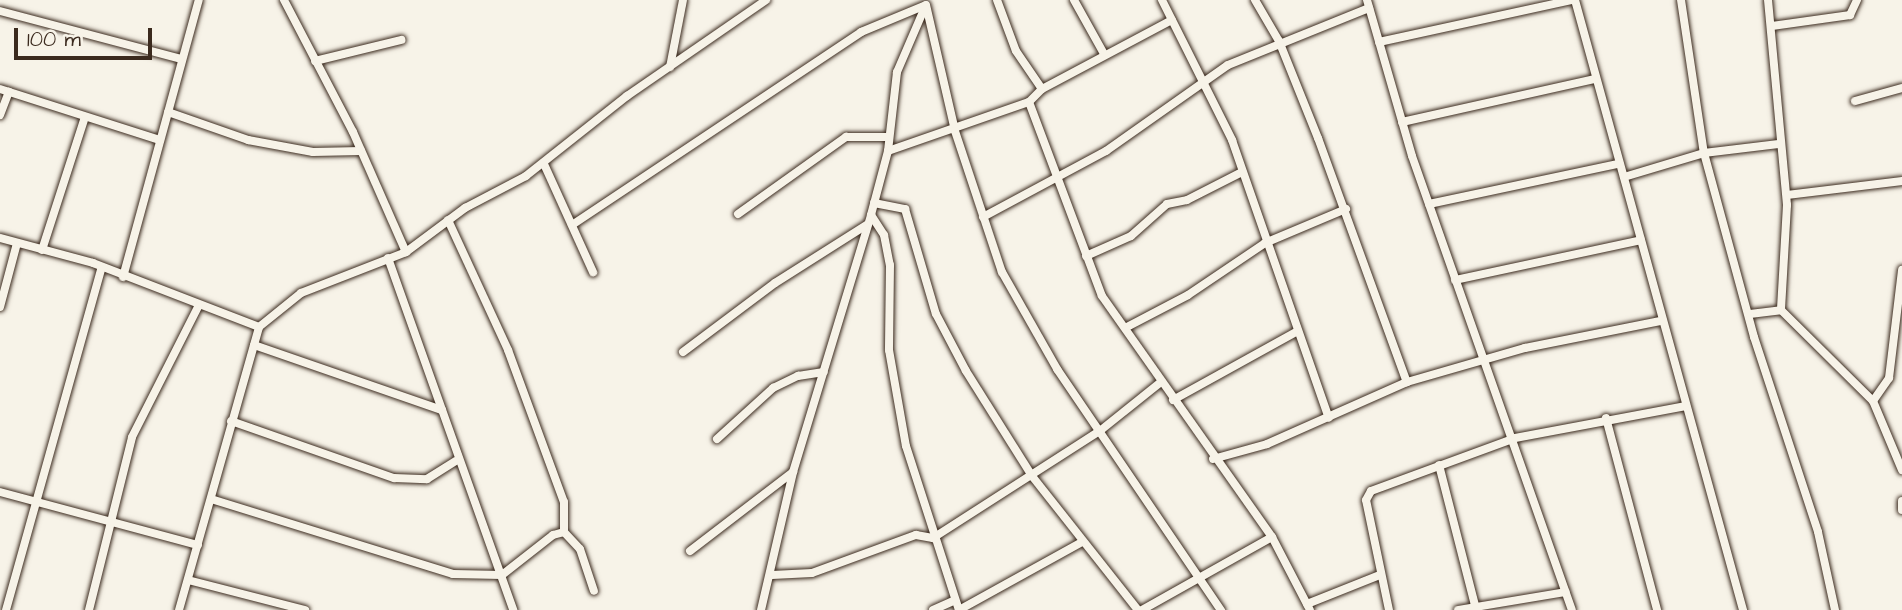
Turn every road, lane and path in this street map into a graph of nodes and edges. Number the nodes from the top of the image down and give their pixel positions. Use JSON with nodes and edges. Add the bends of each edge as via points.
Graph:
{"nodes":[{"id":1,"x":199,"y":0,"type":"edge"},
{"id":2,"x":284,"y":0,"type":"edge"},
{"id":3,"x":683,"y":0,"type":"edge"},
{"id":4,"x":766,"y":0,"type":"edge"},
{"id":5,"x":997,"y":0,"type":"edge"},
{"id":6,"x":1074,"y":0,"type":"edge"},
{"id":7,"x":1163,"y":0,"type":"edge"},
{"id":8,"x":1255,"y":0,"type":"edge"},
{"id":9,"x":1574,"y":0,"type":"edge"},
{"id":10,"x":1681,"y":0,"type":"edge"},
{"id":11,"x":1768,"y":0,"type":"edge"},
{"id":12,"x":1857,"y":0,"type":"edge"},
{"id":13,"x":926,"y":3,"type":"edge"},
{"id":14,"x":1368,"y":4,"type":"edge"},
{"id":15,"x":0,"y":10,"type":"edge"},
{"id":16,"x":1172,"y":20,"type":"junction"},
{"id":17,"x":1772,"y":26,"type":"junction"},
{"id":18,"x":401,"y":40,"type":"dead end"},
{"id":19,"x":1279,"y":41,"type":"junction"},
{"id":20,"x":1379,"y":43,"type":"junction"},
{"id":21,"x":1104,"y":54,"type":"junction"},
{"id":22,"x":183,"y":59,"type":"junction"},
{"id":23,"x":315,"y":61,"type":"junction"},
{"id":24,"x":670,"y":67,"type":"junction"},
{"id":25,"x":1595,"y":79,"type":"junction"},
{"id":26,"x":1202,"y":84,"type":"junction"},
{"id":27,"x":1900,"y":88,"type":"edge"},
{"id":28,"x":0,"y":89,"type":"edge"},
{"id":29,"x":1042,"y":89,"type":"junction"},
{"id":30,"x":9,"y":92,"type":"junction"},
{"id":31,"x":1902,"y":100,"type":"edge"},
{"id":32,"x":1855,"y":101,"type":"dead end"},
{"id":33,"x":1029,"y":102,"type":"junction"},
{"id":34,"x":168,"y":112,"type":"junction"},
{"id":35,"x":0,"y":115,"type":"edge"},
{"id":36,"x":85,"y":117,"type":"junction"},
{"id":37,"x":1402,"y":122,"type":"junction"},
{"id":38,"x":956,"y":131,"type":"junction"},
{"id":39,"x":887,"y":137,"type":"junction"},
{"id":40,"x":160,"y":140,"type":"junction"},
{"id":41,"x":1778,"y":144,"type":"junction"},
{"id":42,"x":361,"y":151,"type":"junction"},
{"id":43,"x":888,"y":151,"type":"junction"},
{"id":44,"x":1704,"y":153,"type":"junction"},
{"id":45,"x":544,"y":164,"type":"junction"},
{"id":46,"x":1618,"y":164,"type":"junction"},
{"id":47,"x":1242,"y":172,"type":"junction"},
{"id":48,"x":1624,"y":177,"type":"junction"},
{"id":49,"x":1057,"y":180,"type":"junction"},
{"id":50,"x":1902,"y":181,"type":"edge"},
{"id":51,"x":1787,"y":195,"type":"junction"},
{"id":52,"x":874,"y":203,"type":"junction"},
{"id":53,"x":1429,"y":204,"type":"junction"},
{"id":54,"x":1346,"y":209,"type":"junction"},
{"id":55,"x":737,"y":214,"type":"dead end"},
{"id":56,"x":982,"y":217,"type":"junction"},
{"id":57,"x":448,"y":220,"type":"junction"},
{"id":58,"x":870,"y":220,"type":"junction"},
{"id":59,"x":572,"y":225,"type":"junction"},
{"id":60,"x":0,"y":238,"type":"edge"},
{"id":61,"x":1641,"y":240,"type":"junction"},
{"id":62,"x":17,"y":243,"type":"junction"},
{"id":63,"x":1265,"y":243,"type":"junction"},
{"id":64,"x":42,"y":250,"type":"junction"},
{"id":65,"x":406,"y":252,"type":"junction"},
{"id":66,"x":1086,"y":256,"type":"junction"},
{"id":67,"x":388,"y":258,"type":"junction"},
{"id":68,"x":102,"y":267,"type":"junction"},
{"id":69,"x":1902,"y":270,"type":"edge"},
{"id":70,"x":593,"y":272,"type":"dead end"},
{"id":71,"x":123,"y":277,"type":"junction"},
{"id":72,"x":1455,"y":279,"type":"junction"},
{"id":73,"x":198,"y":305,"type":"junction"},
{"id":74,"x":0,"y":307,"type":"edge"},
{"id":75,"x":1781,"y":310,"type":"junction"},
{"id":76,"x":1750,"y":314,"type":"junction"},
{"id":77,"x":1660,"y":321,"type":"junction"},
{"id":78,"x":259,"y":327,"type":"junction"},
{"id":79,"x":1125,"y":328,"type":"junction"},
{"id":80,"x":1296,"y":332,"type":"junction"},
{"id":81,"x":254,"y":345,"type":"junction"},
{"id":82,"x":683,"y":352,"type":"dead end"},
{"id":83,"x":1483,"y":361,"type":"junction"},
{"id":84,"x":824,"y":372,"type":"junction"},
{"id":85,"x":1161,"y":382,"type":"junction"},
{"id":86,"x":1407,"y":382,"type":"junction"},
{"id":87,"x":1173,"y":400,"type":"junction"},
{"id":88,"x":1873,"y":401,"type":"junction"},
{"id":89,"x":1686,"y":406,"type":"junction"},
{"id":90,"x":442,"y":410,"type":"junction"},
{"id":91,"x":1329,"y":418,"type":"junction"},
{"id":92,"x":1606,"y":418,"type":"junction"},
{"id":93,"x":231,"y":421,"type":"junction"},
{"id":94,"x":1101,"y":430,"type":"junction"},
{"id":95,"x":1515,"y":438,"type":"junction"},
{"id":96,"x":717,"y":439,"type":"dead end"},
{"id":97,"x":1213,"y":459,"type":"junction"},
{"id":98,"x":456,"y":461,"type":"junction"},
{"id":99,"x":1439,"y":466,"type":"junction"},
{"id":100,"x":1902,"y":470,"type":"edge"},
{"id":101,"x":793,"y":472,"type":"junction"},
{"id":102,"x":1032,"y":476,"type":"junction"},
{"id":103,"x":0,"y":492,"type":"edge"},
{"id":104,"x":211,"y":499,"type":"junction"},
{"id":105,"x":1902,"y":501,"type":"edge"},
{"id":106,"x":38,"y":504,"type":"junction"},
{"id":107,"x":1902,"y":509,"type":"edge"},
{"id":108,"x":113,"y":523,"type":"junction"},
{"id":109,"x":564,"y":532,"type":"junction"},
{"id":110,"x":1272,"y":537,"type":"junction"},
{"id":111,"x":933,"y":538,"type":"junction"},
{"id":112,"x":1082,"y":542,"type":"junction"},
{"id":113,"x":198,"y":545,"type":"junction"},
{"id":114,"x":690,"y":551,"type":"dead end"},
{"id":115,"x":502,"y":575,"type":"junction"},
{"id":116,"x":772,"y":575,"type":"junction"},
{"id":117,"x":1380,"y":575,"type":"junction"},
{"id":118,"x":188,"y":580,"type":"junction"},
{"id":119,"x":1204,"y":580,"type":"junction"},
{"id":120,"x":594,"y":591,"type":"dead end"},
{"id":121,"x":1566,"y":592,"type":"junction"},
{"id":122,"x":955,"y":600,"type":"junction"},
{"id":123,"x":1475,"y":605,"type":"junction"},
{"id":124,"x":1308,"y":607,"type":"edge"},
{"id":125,"x":6,"y":610,"type":"edge"},
{"id":126,"x":89,"y":610,"type":"edge"},
{"id":127,"x":178,"y":610,"type":"edge"},
{"id":128,"x":306,"y":610,"type":"edge"},
{"id":129,"x":513,"y":610,"type":"edge"},
{"id":130,"x":761,"y":610,"type":"edge"},
{"id":131,"x":933,"y":610,"type":"edge"},
{"id":132,"x":959,"y":610,"type":"edge"},
{"id":133,"x":1140,"y":610,"type":"edge"},
{"id":134,"x":1221,"y":610,"type":"edge"},
{"id":135,"x":1389,"y":610,"type":"edge"},
{"id":136,"x":1458,"y":610,"type":"edge"},
{"id":137,"x":1572,"y":610,"type":"edge"},
{"id":138,"x":1657,"y":610,"type":"edge"},
{"id":139,"x":1743,"y":610,"type":"edge"},
{"id":140,"x":1835,"y":610,"type":"edge"}],
"edges":[{"from":1,"to":22,"type":"street"},
{"from":2,"to":23,"type":"street"},
{"from":3,"to":24,"type":"street"},
{"from":4,"to":24,"type":"street"},
{"from":5,"to":29,"type":"street","via":[[1016,51]]},
{"from":6,"to":21,"type":"street"},
{"from":7,"to":16,"type":"street"},
{"from":8,"to":19,"type":"street"},
{"from":9,"to":20,"type":"street"},
{"from":9,"to":25,"type":"street"},
{"from":10,"to":44,"type":"street"},
{"from":11,"to":17,"type":"street"},
{"from":12,"to":17,"type":"street","via":[[1850,15]]},
{"from":13,"to":38,"type":"street"},
{"from":13,"to":39,"type":"street","via":[[897,72]]},
{"from":13,"to":59,"type":"street","via":[[861,32]]},
{"from":14,"to":19,"type":"street"},
{"from":14,"to":20,"type":"street"},
{"from":15,"to":22,"type":"street"},
{"from":16,"to":21,"type":"street"},
{"from":16,"to":26,"type":"street"},
{"from":17,"to":41,"type":"street"},
{"from":18,"to":23,"type":"street"},
{"from":19,"to":26,"type":"street"},
{"from":19,"to":54,"type":"street"},
{"from":20,"to":37,"type":"street"},
{"from":21,"to":29,"type":"street"},
{"from":22,"to":34,"type":"street"},
{"from":23,"to":42,"type":"street"},
{"from":24,"to":45,"type":"street"},
{"from":25,"to":37,"type":"street"},
{"from":25,"to":46,"type":"street"},
{"from":26,"to":47,"type":"street"},
{"from":26,"to":49,"type":"street"},
{"from":27,"to":31,"type":"street"},
{"from":27,"to":32,"type":"street"},
{"from":28,"to":30,"type":"street"},
{"from":29,"to":33,"type":"street"},
{"from":30,"to":35,"type":"street"},
{"from":30,"to":36,"type":"street"},
{"from":33,"to":38,"type":"street"},
{"from":33,"to":49,"type":"street"},
{"from":34,"to":40,"type":"street"},
{"from":34,"to":42,"type":"street","via":[[248,140],[313,152]]},
{"from":36,"to":40,"type":"street"},
{"from":36,"to":64,"type":"street"},
{"from":37,"to":53,"type":"street"},
{"from":38,"to":43,"type":"street"},
{"from":38,"to":56,"type":"street"},
{"from":39,"to":43,"type":"street"},
{"from":39,"to":55,"type":"street","via":[[846,137]]},
{"from":40,"to":71,"type":"street"},
{"from":41,"to":44,"type":"street"},
{"from":41,"to":51,"type":"street"},
{"from":42,"to":65,"type":"street"},
{"from":43,"to":52,"type":"street"},
{"from":44,"to":48,"type":"street"},
{"from":44,"to":76,"type":"street"},
{"from":45,"to":57,"type":"street"},
{"from":45,"to":59,"type":"street"},
{"from":46,"to":48,"type":"street"},
{"from":46,"to":53,"type":"street"},
{"from":47,"to":63,"type":"street"},
{"from":47,"to":66,"type":"street","via":[[1188,200],[1167,204],[1130,236]]},
{"from":48,"to":61,"type":"street"},
{"from":49,"to":56,"type":"street"},
{"from":49,"to":66,"type":"street"},
{"from":50,"to":51,"type":"street"},
{"from":51,"to":75,"type":"street"},
{"from":52,"to":58,"type":"street"},
{"from":52,"to":102,"type":"street","via":[[905,209],[936,314]]},
{"from":53,"to":72,"type":"street"},
{"from":54,"to":63,"type":"street"},
{"from":54,"to":86,"type":"street"},
{"from":56,"to":94,"type":"street","via":[[1022,312]]},
{"from":57,"to":65,"type":"street"},
{"from":57,"to":109,"type":"street","via":[[508,351],[564,502]]},
{"from":58,"to":82,"type":"street"},
{"from":58,"to":84,"type":"street"},
{"from":58,"to":111,"type":"street","via":[[884,235],[890,265],[888,338],[895,395]]},
{"from":59,"to":70,"type":"street"},
{"from":60,"to":62,"type":"street"},
{"from":61,"to":72,"type":"street"},
{"from":61,"to":77,"type":"street"},
{"from":62,"to":64,"type":"street"},
{"from":62,"to":74,"type":"street"},
{"from":63,"to":79,"type":"street","via":[[1188,295]]},
{"from":63,"to":80,"type":"street"},
{"from":64,"to":68,"type":"street"},
{"from":65,"to":67,"type":"street"},
{"from":66,"to":79,"type":"street","via":[[1102,296]]},
{"from":67,"to":78,"type":"street","via":[[301,293]]},
{"from":67,"to":90,"type":"street"},
{"from":68,"to":71,"type":"street"},
{"from":68,"to":106,"type":"street"},
{"from":69,"to":88,"type":"street","via":[[1889,378]]},
{"from":71,"to":73,"type":"street"},
{"from":72,"to":83,"type":"street"},
{"from":73,"to":78,"type":"street"},
{"from":73,"to":108,"type":"street","via":[[132,437]]},
{"from":75,"to":76,"type":"street"},
{"from":75,"to":88,"type":"street"},
{"from":76,"to":140,"type":"street","via":[[1818,532]]},
{"from":77,"to":83,"type":"street"},
{"from":77,"to":89,"type":"street"},
{"from":78,"to":81,"type":"street"},
{"from":79,"to":85,"type":"street"},
{"from":80,"to":87,"type":"street"},
{"from":80,"to":91,"type":"street"},
{"from":81,"to":90,"type":"street"},
{"from":81,"to":93,"type":"street"},
{"from":83,"to":86,"type":"street"},
{"from":83,"to":95,"type":"street"},
{"from":84,"to":96,"type":"street","via":[[798,376],[773,388]]},
{"from":84,"to":101,"type":"street"},
{"from":85,"to":87,"type":"street"},
{"from":85,"to":94,"type":"street"},
{"from":86,"to":91,"type":"street"},
{"from":87,"to":97,"type":"street"},
{"from":88,"to":100,"type":"street"},
{"from":89,"to":92,"type":"street"},
{"from":89,"to":139,"type":"street"},
{"from":90,"to":98,"type":"street"},
{"from":91,"to":97,"type":"street"},
{"from":92,"to":95,"type":"street"},
{"from":92,"to":138,"type":"street"},
{"from":93,"to":98,"type":"street","via":[[394,478],[427,479]]},
{"from":93,"to":104,"type":"street"},
{"from":94,"to":102,"type":"street"},
{"from":94,"to":119,"type":"street"},
{"from":95,"to":99,"type":"street"},
{"from":95,"to":121,"type":"street"},
{"from":97,"to":110,"type":"street"},
{"from":98,"to":115,"type":"street"},
{"from":99,"to":117,"type":"street","via":[[1368,496]]},
{"from":99,"to":123,"type":"street"},
{"from":101,"to":114,"type":"street"},
{"from":101,"to":116,"type":"street"},
{"from":102,"to":111,"type":"street"},
{"from":102,"to":112,"type":"street"},
{"from":103,"to":106,"type":"street"},
{"from":104,"to":113,"type":"street"},
{"from":104,"to":115,"type":"street","via":[[453,574]]},
{"from":105,"to":107,"type":"street"},
{"from":106,"to":108,"type":"street"},
{"from":106,"to":125,"type":"street"},
{"from":108,"to":113,"type":"street"},
{"from":108,"to":126,"type":"street"},
{"from":109,"to":115,"type":"street","via":[[553,534]]},
{"from":109,"to":120,"type":"street","via":[[580,549]]},
{"from":110,"to":119,"type":"street"},
{"from":110,"to":124,"type":"street"},
{"from":111,"to":116,"type":"street","via":[[916,535],[812,573]]},
{"from":111,"to":122,"type":"street"},
{"from":112,"to":132,"type":"street"},
{"from":112,"to":133,"type":"street"},
{"from":113,"to":118,"type":"street"},
{"from":115,"to":129,"type":"street"},
{"from":116,"to":130,"type":"street"},
{"from":117,"to":124,"type":"street"},
{"from":117,"to":135,"type":"street"},
{"from":118,"to":127,"type":"street"},
{"from":118,"to":128,"type":"street"},
{"from":119,"to":133,"type":"street"},
{"from":119,"to":134,"type":"street"},
{"from":121,"to":123,"type":"street"},
{"from":121,"to":137,"type":"street"},
{"from":122,"to":131,"type":"street"},
{"from":122,"to":132,"type":"street"},
{"from":123,"to":136,"type":"street"}]}
